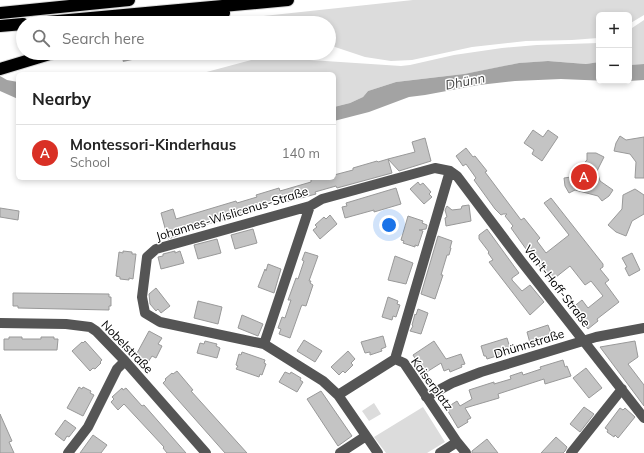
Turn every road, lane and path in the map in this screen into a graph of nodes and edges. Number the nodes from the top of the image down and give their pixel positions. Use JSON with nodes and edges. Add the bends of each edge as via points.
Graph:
{"nodes":[{"id":1,"x":129,"y":0,"type":"edge"},
{"id":2,"x":288,"y":0,"type":"edge"},
{"id":3,"x":0,"y":13,"type":"edge"},
{"id":4,"x":113,"y":16,"type":"edge"},
{"id":5,"x":207,"y":16,"type":"edge"},
{"id":6,"x":16,"y":25,"type":"edge"},
{"id":7,"x":0,"y":26,"type":"edge"},
{"id":8,"x":30,"y":60,"type":"edge"},
{"id":9,"x":0,"y":69,"type":"edge"},
{"id":10,"x":450,"y":171,"type":"junction"},
{"id":11,"x":310,"y":206,"type":"junction"},
{"id":12,"x":0,"y":323,"type":"edge"},
{"id":13,"x":644,"y":328,"type":"edge"},
{"id":14,"x":584,"y":341,"type":"junction"},
{"id":15,"x":264,"y":344,"type":"junction"},
{"id":16,"x":395,"y":359,"type":"junction"},
{"id":17,"x":125,"y":361,"type":"junction"},
{"id":18,"x":622,"y":389,"type":"junction"},
{"id":19,"x":338,"y":395,"type":"junction"},
{"id":20,"x":426,"y":397,"type":"junction"},
{"id":21,"x":644,"y":418,"type":"edge"},
{"id":22,"x":366,"y":436,"type":"junction"},
{"id":23,"x":457,"y":442,"type":"junction"},
{"id":24,"x":68,"y":453,"type":"edge"},
{"id":25,"x":206,"y":453,"type":"edge"},
{"id":26,"x":340,"y":453,"type":"edge"},
{"id":27,"x":378,"y":453,"type":"edge"},
{"id":28,"x":440,"y":453,"type":"edge"},
{"id":29,"x":466,"y":453,"type":"edge"},
{"id":30,"x":571,"y":453,"type":"edge"}],
"edges":[{"from":1,"to":3,"type":"highway"},
{"from":2,"to":4,"type":"highway"},
{"from":2,"to":5,"type":"highway"},
{"from":6,"to":7,"type":"highway"},
{"from":8,"to":9,"type":"highway"},
{"from":10,"to":11,"type":"street","name":"Johannes-Wislicenus-Straße","via":[[435,168],[322,199]]},
{"from":10,"to":14,"type":"street","name":"Van't-Hoff-Straße","via":[[457,176]]},
{"from":10,"to":16,"type":"street"},
{"from":11,"to":15,"type":"street"},
{"from":11,"to":15,"type":"street","name":"Johannes-Wislicenus-Straße","via":[[156,249],[147,257],[142,297],[145,313],[160,322]]},
{"from":12,"to":17,"type":"street","name":"Nobelstraße","via":[[90,327]]},
{"from":13,"to":14,"type":"street","name":"Dhünnstraße"},
{"from":14,"to":18,"type":"street","name":"Van't-Hoff-Straße"},
{"from":14,"to":20,"type":"street","name":"Dhünnstraße","via":[[481,372]]},
{"from":15,"to":19,"type":"street","via":[[323,381]]},
{"from":16,"to":19,"type":"street","name":"Kaiserplatz"},
{"from":16,"to":20,"type":"street","name":"Kaiserplatz","via":[[404,363]]},
{"from":17,"to":24,"type":"street","via":[[117,369],[88,427]]},
{"from":17,"to":25,"type":"street","name":"Nobelstraße"},
{"from":18,"to":21,"type":"street","name":"Van't-Hoff-Straße"},
{"from":18,"to":30,"type":"street"},
{"from":19,"to":22,"type":"street"},
{"from":20,"to":23,"type":"street","name":"Kaiserplatz"},
{"from":22,"to":26,"type":"street"},
{"from":22,"to":27,"type":"street"},
{"from":23,"to":28,"type":"street"},
{"from":23,"to":29,"type":"street","name":"Kaiserplatz"}]}
